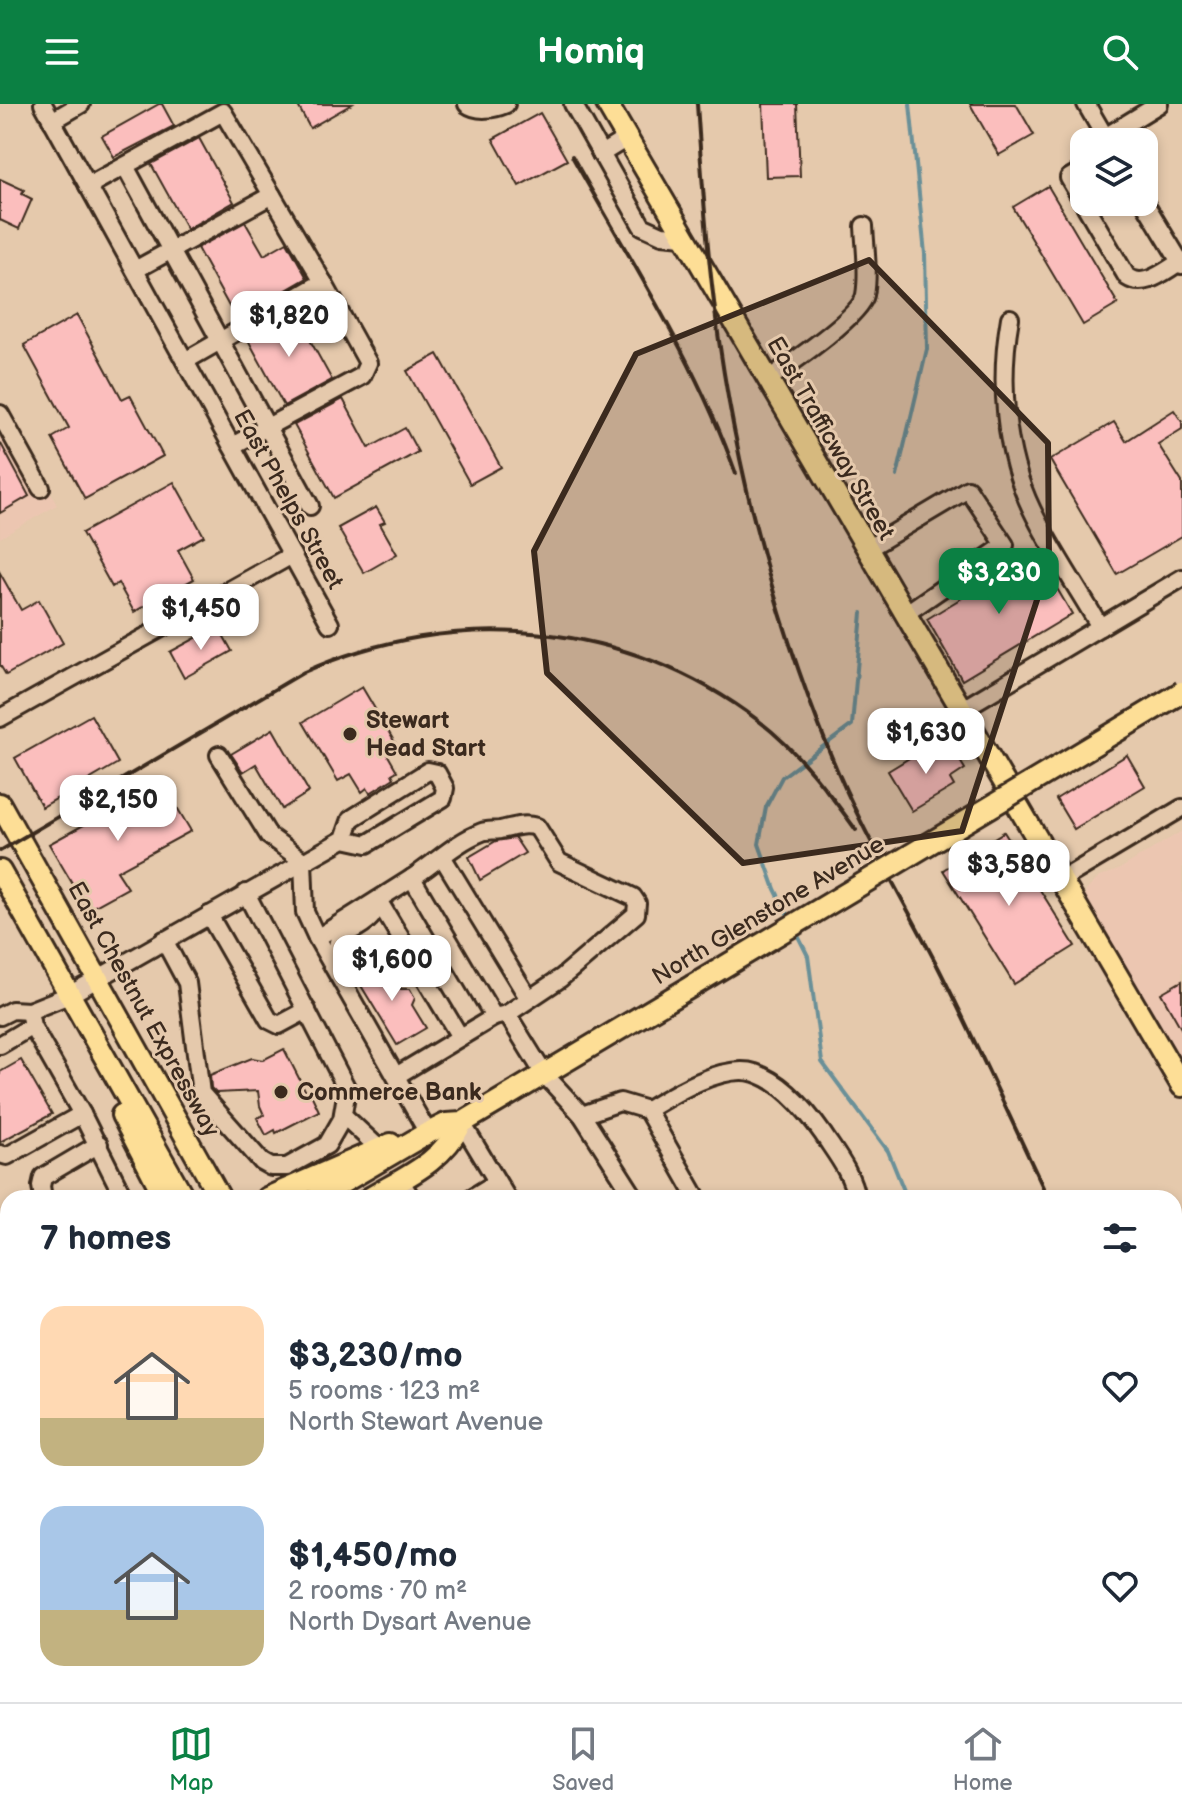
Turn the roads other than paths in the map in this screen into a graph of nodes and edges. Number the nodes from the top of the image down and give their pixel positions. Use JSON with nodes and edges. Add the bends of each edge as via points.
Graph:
{"nodes":[{"id":1,"x":43,"y":104,"type":"edge"},
{"id":2,"x":81,"y":104,"type":"edge"},
{"id":3,"x":467,"y":104,"type":"edge"},
{"id":4,"x":506,"y":104,"type":"edge"},
{"id":5,"x":573,"y":104,"type":"edge"},
{"id":6,"x":607,"y":104,"type":"edge"},
{"id":7,"x":1086,"y":104,"type":"edge"},
{"id":8,"x":1159,"y":104,"type":"edge"},
{"id":9,"x":52,"y":121,"type":"junction"},
{"id":10,"x":1100,"y":128,"type":"edge"},
{"id":11,"x":1123,"y":128,"type":"edge"},
{"id":12,"x":627,"y":138,"type":"junction"},
{"id":13,"x":601,"y":154,"type":"junction"},
{"id":14,"x":125,"y":166,"type":"junction"},
{"id":15,"x":88,"y":186,"type":"junction"},
{"id":16,"x":272,"y":195,"type":"junction"},
{"id":17,"x":1091,"y":216,"type":"edge"},
{"id":18,"x":1152,"y":216,"type":"edge"},
{"id":19,"x":864,"y":226,"type":"dead end"},
{"id":20,"x":683,"y":237,"type":"junction"},
{"id":21,"x":170,"y":250,"type":"junction"},
{"id":22,"x":1181,"y":264,"type":"edge"},
{"id":23,"x":135,"y":270,"type":"junction"},
{"id":24,"x":323,"y":282,"type":"junction"},
{"id":25,"x":1010,"y":318,"type":"dead end"},
{"id":26,"x":220,"y":340,"type":"junction"},
{"id":27,"x":185,"y":361,"type":"junction"},
{"id":28,"x":767,"y":380,"type":"junction"},
{"id":29,"x":0,"y":414,"type":"edge"},
{"id":30,"x":267,"y":427,"type":"junction"},
{"id":31,"x":232,"y":446,"type":"junction"},
{"id":32,"x":41,"y":488,"type":"dead end"},
{"id":33,"x":310,"y":506,"type":"dead end"},
{"id":34,"x":867,"y":549,"type":"junction"},
{"id":35,"x":292,"y":555,"type":"junction"},
{"id":36,"x":1182,"y":578,"type":"edge"},
{"id":37,"x":905,"y":614,"type":"junction"},
{"id":38,"x":330,"y":624,"type":"dead end"},
{"id":39,"x":1100,"y":627,"type":"junction"},
{"id":40,"x":1182,"y":692,"type":"edge"},
{"id":41,"x":961,"y":710,"type":"junction"},
{"id":42,"x":0,"y":718,"type":"edge"},
{"id":43,"x":219,"y":755,"type":"dead end"},
{"id":44,"x":0,"y":804,"type":"edge"},
{"id":45,"x":1182,"y":808,"type":"edge"},
{"id":46,"x":344,"y":839,"type":"junction"},
{"id":47,"x":443,"y":858,"type":"junction"},
{"id":48,"x":303,"y":861,"type":"junction"},
{"id":49,"x":0,"y":871,"type":"edge"},
{"id":50,"x":412,"y":878,"type":"junction"},
{"id":51,"x":1061,"y":880,"type":"junction"},
{"id":52,"x":246,"y":893,"type":"junction"},
{"id":53,"x":378,"y":900,"type":"junction"},
{"id":54,"x":209,"y":915,"type":"junction"},
{"id":55,"x":317,"y":938,"type":"junction"},
{"id":56,"x":164,"y":940,"type":"junction"},
{"id":57,"x":98,"y":978,"type":"junction"},
{"id":58,"x":69,"y":995,"type":"junction"},
{"id":59,"x":529,"y":999,"type":"junction"},
{"id":60,"x":307,"y":1010,"type":"junction"},
{"id":61,"x":0,"y":1016,"type":"edge"},
{"id":62,"x":500,"y":1016,"type":"junction"},
{"id":63,"x":30,"y":1018,"type":"junction"},
{"id":64,"x":460,"y":1037,"type":"junction"},
{"id":65,"x":0,"y":1045,"type":"edge"},
{"id":66,"x":392,"y":1068,"type":"junction"},
{"id":67,"x":544,"y":1074,"type":"junction"},
{"id":68,"x":1182,"y":1086,"type":"edge"},
{"id":69,"x":647,"y":1110,"type":"junction"},
{"id":70,"x":82,"y":1114,"type":"junction"},
{"id":71,"x":343,"y":1115,"type":"junction"},
{"id":72,"x":582,"y":1115,"type":"junction"},
{"id":73,"x":462,"y":1123,"type":"junction"},
{"id":74,"x":425,"y":1134,"type":"junction"},
{"id":75,"x":99,"y":1144,"type":"junction"},
{"id":76,"x":384,"y":1152,"type":"junction"},
{"id":77,"x":0,"y":1154,"type":"edge"},
{"id":78,"x":205,"y":1172,"type":"junction"},
{"id":79,"x":497,"y":1182,"type":"junction"},
{"id":80,"x":405,"y":1189,"type":"edge"},
{"id":81,"x":42,"y":1190,"type":"edge"},
{"id":82,"x":120,"y":1190,"type":"edge"},
{"id":83,"x":161,"y":1190,"type":"edge"},
{"id":84,"x":179,"y":1190,"type":"edge"},
{"id":85,"x":215,"y":1190,"type":"edge"},
{"id":86,"x":225,"y":1190,"type":"edge"},
{"id":87,"x":287,"y":1190,"type":"edge"},
{"id":88,"x":328,"y":1190,"type":"edge"},
{"id":89,"x":484,"y":1190,"type":"edge"},
{"id":90,"x":502,"y":1190,"type":"edge"},
{"id":91,"x":630,"y":1190,"type":"edge"},
{"id":92,"x":692,"y":1190,"type":"edge"},
{"id":93,"x":855,"y":1190,"type":"edge"}],
"edges":[{"from":1,"to":9,"type":"street","name":"East Phelps Street"},
{"from":2,"to":9,"type":"street"},
{"from":3,"to":4,"type":"street","via":[[485,109]]},
{"from":5,"to":13,"type":"street"},
{"from":6,"to":12,"type":"main road","name":"East Trafficway Street"},
{"from":7,"to":10,"type":"street"},
{"from":8,"to":11,"type":"street"},
{"from":9,"to":15,"type":"street","name":"East Phelps Street"},
{"from":12,"to":13,"type":"street"},
{"from":12,"to":20,"type":"main road","name":"East Trafficway Street"},
{"from":13,"to":20,"type":"street","via":[[642,226]]},
{"from":14,"to":15,"type":"street"},
{"from":14,"to":16,"type":"street","via":[[223,112]]},
{"from":14,"to":21,"type":"street"},
{"from":15,"to":23,"type":"street","name":"East Phelps Street"},
{"from":16,"to":21,"type":"street"},
{"from":16,"to":24,"type":"street"},
{"from":17,"to":22,"type":"street","via":[[1135,282],[1145,283]]},
{"from":18,"to":22,"type":"street"},
{"from":19,"to":28,"type":"street","via":[[865,296],[859,307]]},
{"from":20,"to":28,"type":"main road","name":"East Trafficway Street"},
{"from":21,"to":23,"type":"street"},
{"from":21,"to":26,"type":"street"},
{"from":23,"to":27,"type":"street","name":"East Phelps Street"},
{"from":24,"to":26,"type":"street"},
{"from":24,"to":30,"type":"street","via":[[368,363],[362,376]]},
{"from":25,"to":39,"type":"street","via":[[1003,372],[1020,481]]},
{"from":26,"to":27,"type":"street"},
{"from":26,"to":30,"type":"street"},
{"from":27,"to":31,"type":"street","name":"East Phelps Street"},
{"from":28,"to":34,"type":"main road","name":"East Trafficway Street"},
{"from":29,"to":32,"type":"street"},
{"from":30,"to":31,"type":"street"},
{"from":30,"to":33,"type":"street"},
{"from":31,"to":35,"type":"street","name":"East Phelps Street"},
{"from":34,"to":37,"type":"main road","name":"East Trafficway Street"},
{"from":34,"to":37,"type":"street","via":[[968,489],[1005,545]]},
{"from":35,"to":38,"type":"street","name":"East Phelps Street"},
{"from":35,"to":42,"type":"street"},
{"from":36,"to":39,"type":"street"},
{"from":37,"to":41,"type":"main road","name":"East Trafficway Street"},
{"from":39,"to":41,"type":"street"},
{"from":40,"to":67,"type":"main road","name":"North Glenstone Avenue","bridge":true},
{"from":41,"to":51,"type":"main road","name":"East Trafficway Street"},
{"from":43,"to":48,"type":"street","via":[[269,836]]},
{"from":44,"to":57,"type":"main road","name":"East Chestnut Expressway"},
{"from":45,"to":51,"type":"street"},
{"from":46,"to":46,"type":"street","via":[[367,844],[443,798],[445,788],[437,773],[428,771],[351,819]]},
{"from":46,"to":48,"type":"street"},
{"from":47,"to":50,"type":"street"},
{"from":47,"to":59,"type":"street"},
{"from":47,"to":59,"type":"street","via":[[484,831],[524,823],[537,827],[559,862],[637,903],[636,914]]},
{"from":48,"to":52,"type":"street"},
{"from":48,"to":55,"type":"street","via":[[305,912]]},
{"from":49,"to":58,"type":"main road"},
{"from":50,"to":53,"type":"street"},
{"from":50,"to":62,"type":"street"},
{"from":51,"to":68,"type":"main road","name":"East Trafficway Street"},
{"from":52,"to":54,"type":"street"},
{"from":52,"to":60,"type":"street"},
{"from":53,"to":55,"type":"street"},
{"from":53,"to":64,"type":"street"},
{"from":53,"to":66,"type":"street","via":[[372,917],[341,935],[336,947],[389,1047]]},
{"from":54,"to":56,"type":"street"},
{"from":54,"to":60,"type":"street","via":[[269,1020],[279,1025]]},
{"from":55,"to":66,"type":"street"},
{"from":56,"to":57,"type":"street"},
{"from":56,"to":71,"type":"street","via":[[187,983],[201,1093],[262,1162],[278,1168],[298,1163],[327,1145]]},
{"from":57,"to":58,"type":"street"},
{"from":57,"to":78,"type":"main road","name":"East Chestnut Expressway"},
{"from":58,"to":63,"type":"street"},
{"from":58,"to":83,"type":"main road","via":[[78,1029]]},
{"from":58,"to":84,"type":"main road"},
{"from":59,"to":62,"type":"street"},
{"from":60,"to":71,"type":"street","via":[[345,1085]]},
{"from":61,"to":63,"type":"street","via":[[12,1010]]},
{"from":62,"to":64,"type":"street"},
{"from":62,"to":67,"type":"street"},
{"from":63,"to":65,"type":"street"},
{"from":63,"to":70,"type":"street"},
{"from":64,"to":66,"type":"street"},
{"from":66,"to":74,"type":"street"},
{"from":67,"to":72,"type":"street"},
{"from":67,"to":73,"type":"main road","name":"North Glenstone Avenue"},
{"from":69,"to":72,"type":"street","via":[[620,1102]]},
{"from":69,"to":92,"type":"street"},
{"from":69,"to":93,"type":"street","via":[[708,1079],[755,1072],[807,1110]]},
{"from":70,"to":75,"type":"street"},
{"from":70,"to":77,"type":"street","via":[[7,1156]]},
{"from":71,"to":76,"type":"street"},
{"from":72,"to":91,"type":"street"},
{"from":73,"to":74,"type":"main road","name":"North Glenstone Avenue"},
{"from":73,"to":79,"type":"street"},
{"from":73,"to":80,"type":"main road","name":"North Glenstone Avenue","via":[[453,1140]]},
{"from":74,"to":76,"type":"main road","name":"North Glenstone Avenue"},
{"from":75,"to":81,"type":"street","via":[[43,1177]]},
{"from":75,"to":82,"type":"street"},
{"from":76,"to":87,"type":"main road"},
{"from":76,"to":88,"type":"main road"},
{"from":78,"to":85,"type":"main road","name":"East Chestnut Expressway"},
{"from":78,"to":86,"type":"main road"},
{"from":79,"to":89,"type":"street"},
{"from":79,"to":90,"type":"street"}]}
